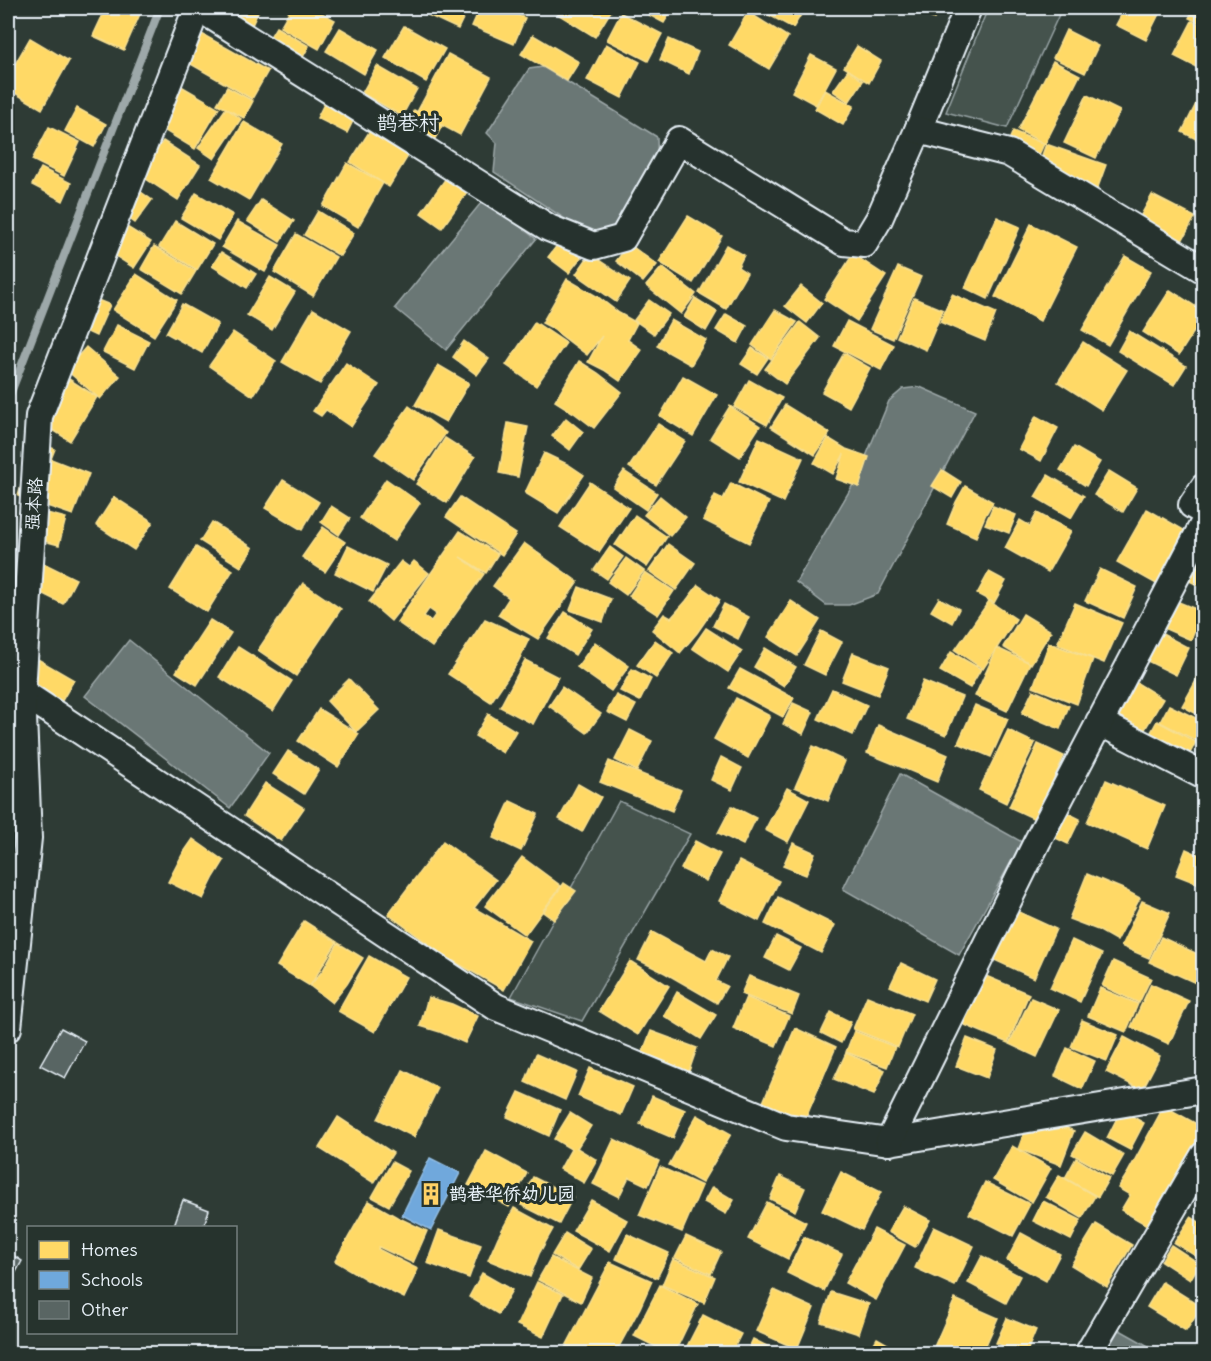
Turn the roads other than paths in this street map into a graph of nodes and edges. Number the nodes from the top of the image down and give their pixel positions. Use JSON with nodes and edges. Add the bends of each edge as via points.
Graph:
{"nodes":[{"id":1,"x":198,"y":8,"type":"edge"},
{"id":2,"x":968,"y":8,"type":"edge"},
{"id":3,"x":918,"y":130,"type":"junction"},
{"id":4,"x":1203,"y":270,"type":"edge"},
{"id":5,"x":1203,"y":488,"type":"edge"},
{"id":6,"x":1203,"y":512,"type":"edge"},
{"id":7,"x":1203,"y":523,"type":"edge"},
{"id":8,"x":15,"y":685,"type":"edge"},
{"id":9,"x":1100,"y":722,"type":"junction"},
{"id":10,"x":1203,"y":776,"type":"edge"},
{"id":11,"x":8,"y":1028,"type":"edge"},
{"id":12,"x":1203,"y":1090,"type":"edge"},
{"id":13,"x":889,"y":1142,"type":"junction"},
{"id":14,"x":1203,"y":1155,"type":"edge"},
{"id":15,"x":1088,"y":1353,"type":"edge"}],
"edges":[{"from":1,"to":3,"type":"street","via":[[549,228],[594,246],[623,238],[679,140],[844,243],[864,244]]},
{"from":1,"to":8,"type":"street","name":"强本路","via":[[39,416]]},
{"from":2,"to":3,"type":"street"},
{"from":3,"to":4,"type":"street","via":[[1009,153]]},
{"from":5,"to":6,"type":"street","via":[[1192,506]]},
{"from":7,"to":9,"type":"street"},
{"from":8,"to":11,"type":"street","name":"强本路","via":[[28,838]]},
{"from":8,"to":13,"type":"street","via":[[496,1006],[786,1127]]},
{"from":9,"to":10,"type":"street"},
{"from":9,"to":13,"type":"street"},
{"from":12,"to":13,"type":"street"},
{"from":14,"to":15,"type":"street"}]}
